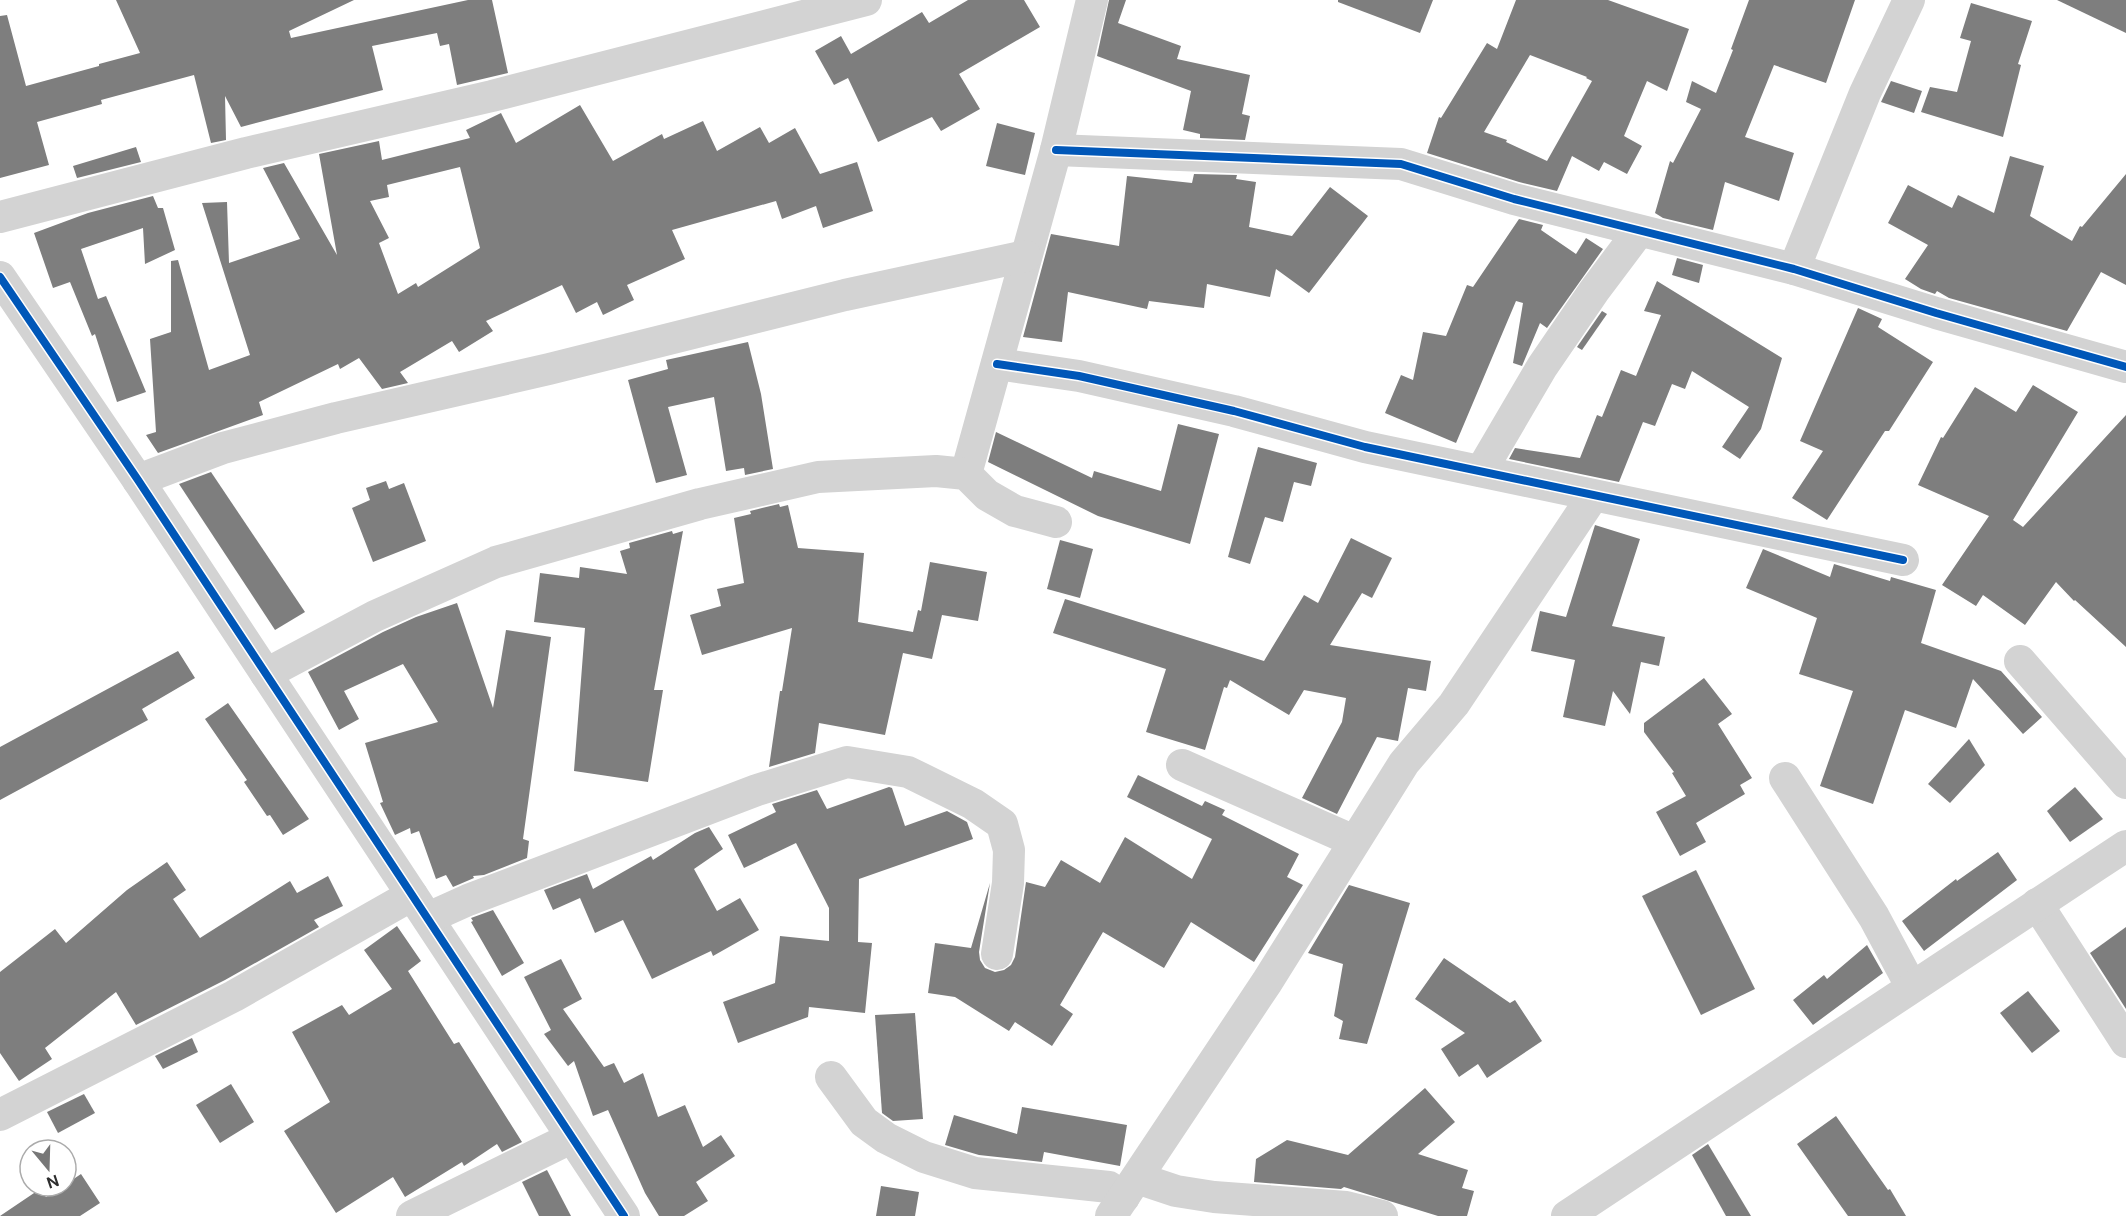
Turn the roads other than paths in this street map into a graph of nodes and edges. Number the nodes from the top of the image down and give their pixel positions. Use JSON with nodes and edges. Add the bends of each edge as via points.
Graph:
{"nodes":[{"id":1,"x":866,"y":0,"type":"edge"},
{"id":2,"x":1092,"y":0,"type":"edge"},
{"id":3,"x":1909,"y":0,"type":"edge"},
{"id":4,"x":1056,"y":150,"type":"junction"},
{"id":5,"x":0,"y":217,"type":"edge"},
{"id":6,"x":1640,"y":231,"type":"junction"},
{"id":7,"x":1025,"y":256,"type":"junction"},
{"id":8,"x":1794,"y":269,"type":"junction"},
{"id":9,"x":0,"y":278,"type":"edge"},
{"id":10,"x":997,"y":364,"type":"junction"},
{"id":11,"x":2126,"y":367,"type":"edge"},
{"id":12,"x":1481,"y":471,"type":"junction"},
{"id":13,"x":966,"y":474,"type":"junction"},
{"id":14,"x":138,"y":480,"type":"junction"},
{"id":15,"x":1593,"y":496,"type":"junction"},
{"id":16,"x":1056,"y":522,"type":"dead end"},
{"id":17,"x":1903,"y":560,"type":"dead end"},
{"id":18,"x":2020,"y":661,"type":"dead end"},
{"id":19,"x":266,"y":674,"type":"junction"},
{"id":20,"x":1182,"y":765,"type":"dead end"},
{"id":21,"x":1785,"y":778,"type":"dead end"},
{"id":22,"x":2126,"y":783,"type":"edge"},
{"id":23,"x":1354,"y":841,"type":"junction"},
{"id":24,"x":2126,"y":846,"type":"edge"},
{"id":25,"x":2037,"y":904,"type":"junction"},
{"id":26,"x":420,"y":907,"type":"junction"},
{"id":27,"x":997,"y":954,"type":"dead end"},
{"id":28,"x":1911,"y":986,"type":"junction"},
{"id":29,"x":2126,"y":1042,"type":"edge"},
{"id":30,"x":831,"y":1077,"type":"dead end"},
{"id":31,"x":0,"y":1115,"type":"edge"},
{"id":32,"x":571,"y":1138,"type":"junction"},
{"id":33,"x":1124,"y":1197,"type":"edge"},
{"id":34,"x":412,"y":1216,"type":"edge"},
{"id":35,"x":624,"y":1216,"type":"edge"},
{"id":36,"x":1382,"y":1216,"type":"edge"},
{"id":37,"x":1567,"y":1216,"type":"edge"}],
"edges":[{"from":1,"to":5,"type":"street"},
{"from":2,"to":4,"type":"street"},
{"from":3,"to":8,"type":"street","via":[[1865,93]]},
{"from":4,"to":6,"type":"street","via":[[1401,164],[1514,199]]},
{"from":4,"to":7,"type":"street"},
{"from":6,"to":8,"type":"street"},
{"from":6,"to":12,"type":"street","via":[[1542,367]]},
{"from":7,"to":10,"type":"street"},
{"from":7,"to":14,"type":"street","via":[[845,295],[336,418],[223,448]]},
{"from":8,"to":11,"type":"street"},
{"from":9,"to":14,"type":"street"},
{"from":10,"to":12,"type":"street","via":[[1079,376],[1234,411],[1365,447]]},
{"from":10,"to":13,"type":"street"},
{"from":12,"to":15,"type":"street"},
{"from":13,"to":16,"type":"street","via":[[987,495],[1015,511]]},
{"from":13,"to":19,"type":"street","via":[[936,471],[818,477],[700,504],[496,562],[375,616]]},
{"from":14,"to":19,"type":"street"},
{"from":15,"to":17,"type":"street"},
{"from":15,"to":23,"type":"street","via":[[1454,704],[1404,763]]},
{"from":18,"to":22,"type":"street"},
{"from":19,"to":26,"type":"street"},
{"from":20,"to":23,"type":"street"},
{"from":21,"to":28,"type":"street","via":[[1874,917]]},
{"from":23,"to":33,"type":"street"},
{"from":24,"to":25,"type":"street"},
{"from":25,"to":28,"type":"street"},
{"from":25,"to":29,"type":"street"},
{"from":26,"to":27,"type":"street","via":[[478,896],[757,790],[847,762],[908,772],[973,804],[1002,824],[1010,850]]},
{"from":26,"to":31,"type":"street"},
{"from":26,"to":32,"type":"street"},
{"from":28,"to":37,"type":"street"},
{"from":30,"to":33,"type":"street","via":[[864,1122],[924,1157],[975,1173],[1109,1186]]},
{"from":32,"to":34,"type":"street"},
{"from":32,"to":35,"type":"street"},
{"from":33,"to":36,"type":"street","via":[[1176,1191],[1346,1207]]}]}
